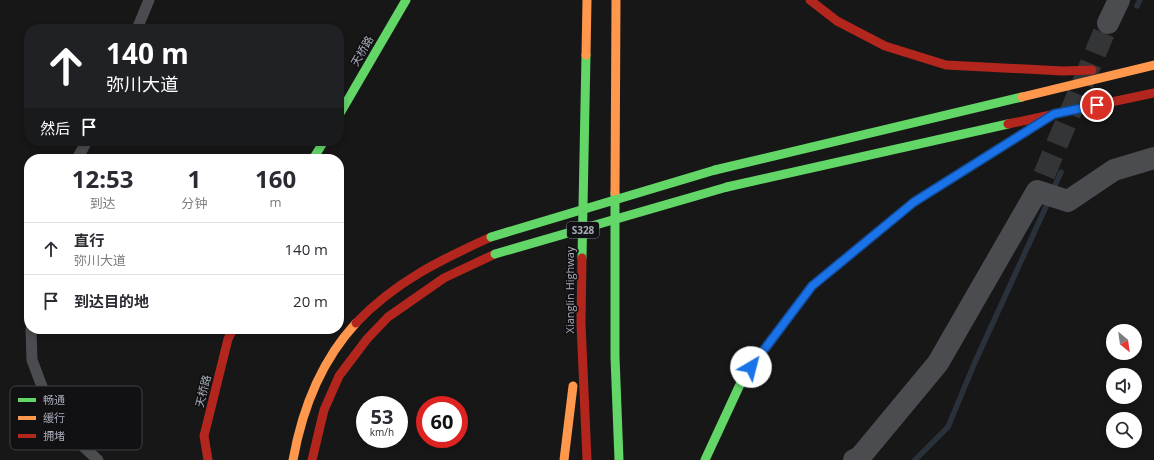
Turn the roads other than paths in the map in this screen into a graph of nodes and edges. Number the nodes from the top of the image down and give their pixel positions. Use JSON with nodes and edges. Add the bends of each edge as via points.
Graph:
{"nodes":[{"id":1,"x":148,"y":0,"type":"edge"},
{"id":2,"x":406,"y":0,"type":"edge"},
{"id":3,"x":587,"y":0,"type":"edge"},
{"id":4,"x":616,"y":0,"type":"edge"},
{"id":5,"x":810,"y":0,"type":"edge"},
{"id":6,"x":1119,"y":0,"type":"edge"},
{"id":7,"x":1108,"y":23,"type":"tunnel mouth"},
{"id":8,"x":139,"y":24,"type":"edge"},
{"id":9,"x":1152,"y":66,"type":"edge"},
{"id":10,"x":1154,"y":93,"type":"edge"},
{"id":11,"x":344,"y":106,"type":"edge"},
{"id":12,"x":1054,"y":114,"type":"junction"},
{"id":13,"x":1154,"y":158,"type":"edge"},
{"id":14,"x":582,"y":323,"type":"junction"},
{"id":15,"x":31,"y":334,"type":"edge"},
{"id":16,"x":230,"y":334,"type":"edge"},
{"id":17,"x":42,"y":386,"type":"edge"},
{"id":18,"x":87,"y":450,"type":"edge"},
{"id":19,"x":98,"y":460,"type":"edge"},
{"id":20,"x":208,"y":460,"type":"edge"},
{"id":21,"x":293,"y":460,"type":"edge"},
{"id":22,"x":312,"y":460,"type":"edge"},
{"id":23,"x":564,"y":460,"type":"edge"},
{"id":24,"x":587,"y":460,"type":"edge"},
{"id":25,"x":619,"y":460,"type":"edge"},
{"id":26,"x":705,"y":460,"type":"edge"},
{"id":27,"x":854,"y":460,"type":"edge"}],
"edges":[{"from":1,"to":8,"type":"lane"},
{"from":2,"to":11,"type":"main road","name":"天桥路"},
{"from":3,"to":14,"type":"main road","name":"Xianglin Highway","number":"S328"},
{"from":4,"to":25,"type":"main road","via":[[615,357]]},
{"from":5,"to":9,"type":"main road","via":[[838,21],[885,46],[946,64],[1063,71]]},
{"from":6,"to":7,"type":"street"},
{"from":9,"to":21,"type":"main road","bridge":true,"via":[[715,170],[491,237],[448,256],[387,294],[360,319],[337,346],[323,369],[305,409]]},
{"from":10,"to":12,"type":"main road"},
{"from":12,"to":22,"type":"main road","bridge":true,"via":[[727,187],[495,254],[444,278],[388,317],[367,339],[339,376],[324,410]]},
{"from":12,"to":26,"type":"main road","via":[[914,202],[812,286],[743,378]]},
{"from":13,"to":27,"type":"street","via":[[1114,170],[1068,201],[1040,186],[938,363],[860,457]]},
{"from":14,"to":23,"type":"main road"},
{"from":14,"to":24,"type":"main road","name":"Xianglin Highway","number":"S328"},
{"from":15,"to":17,"type":"lane","via":[[32,360]]},
{"from":16,"to":20,"type":"main road","name":"天桥路","via":[[204,436]]},
{"from":18,"to":19,"type":"lane"}]}
